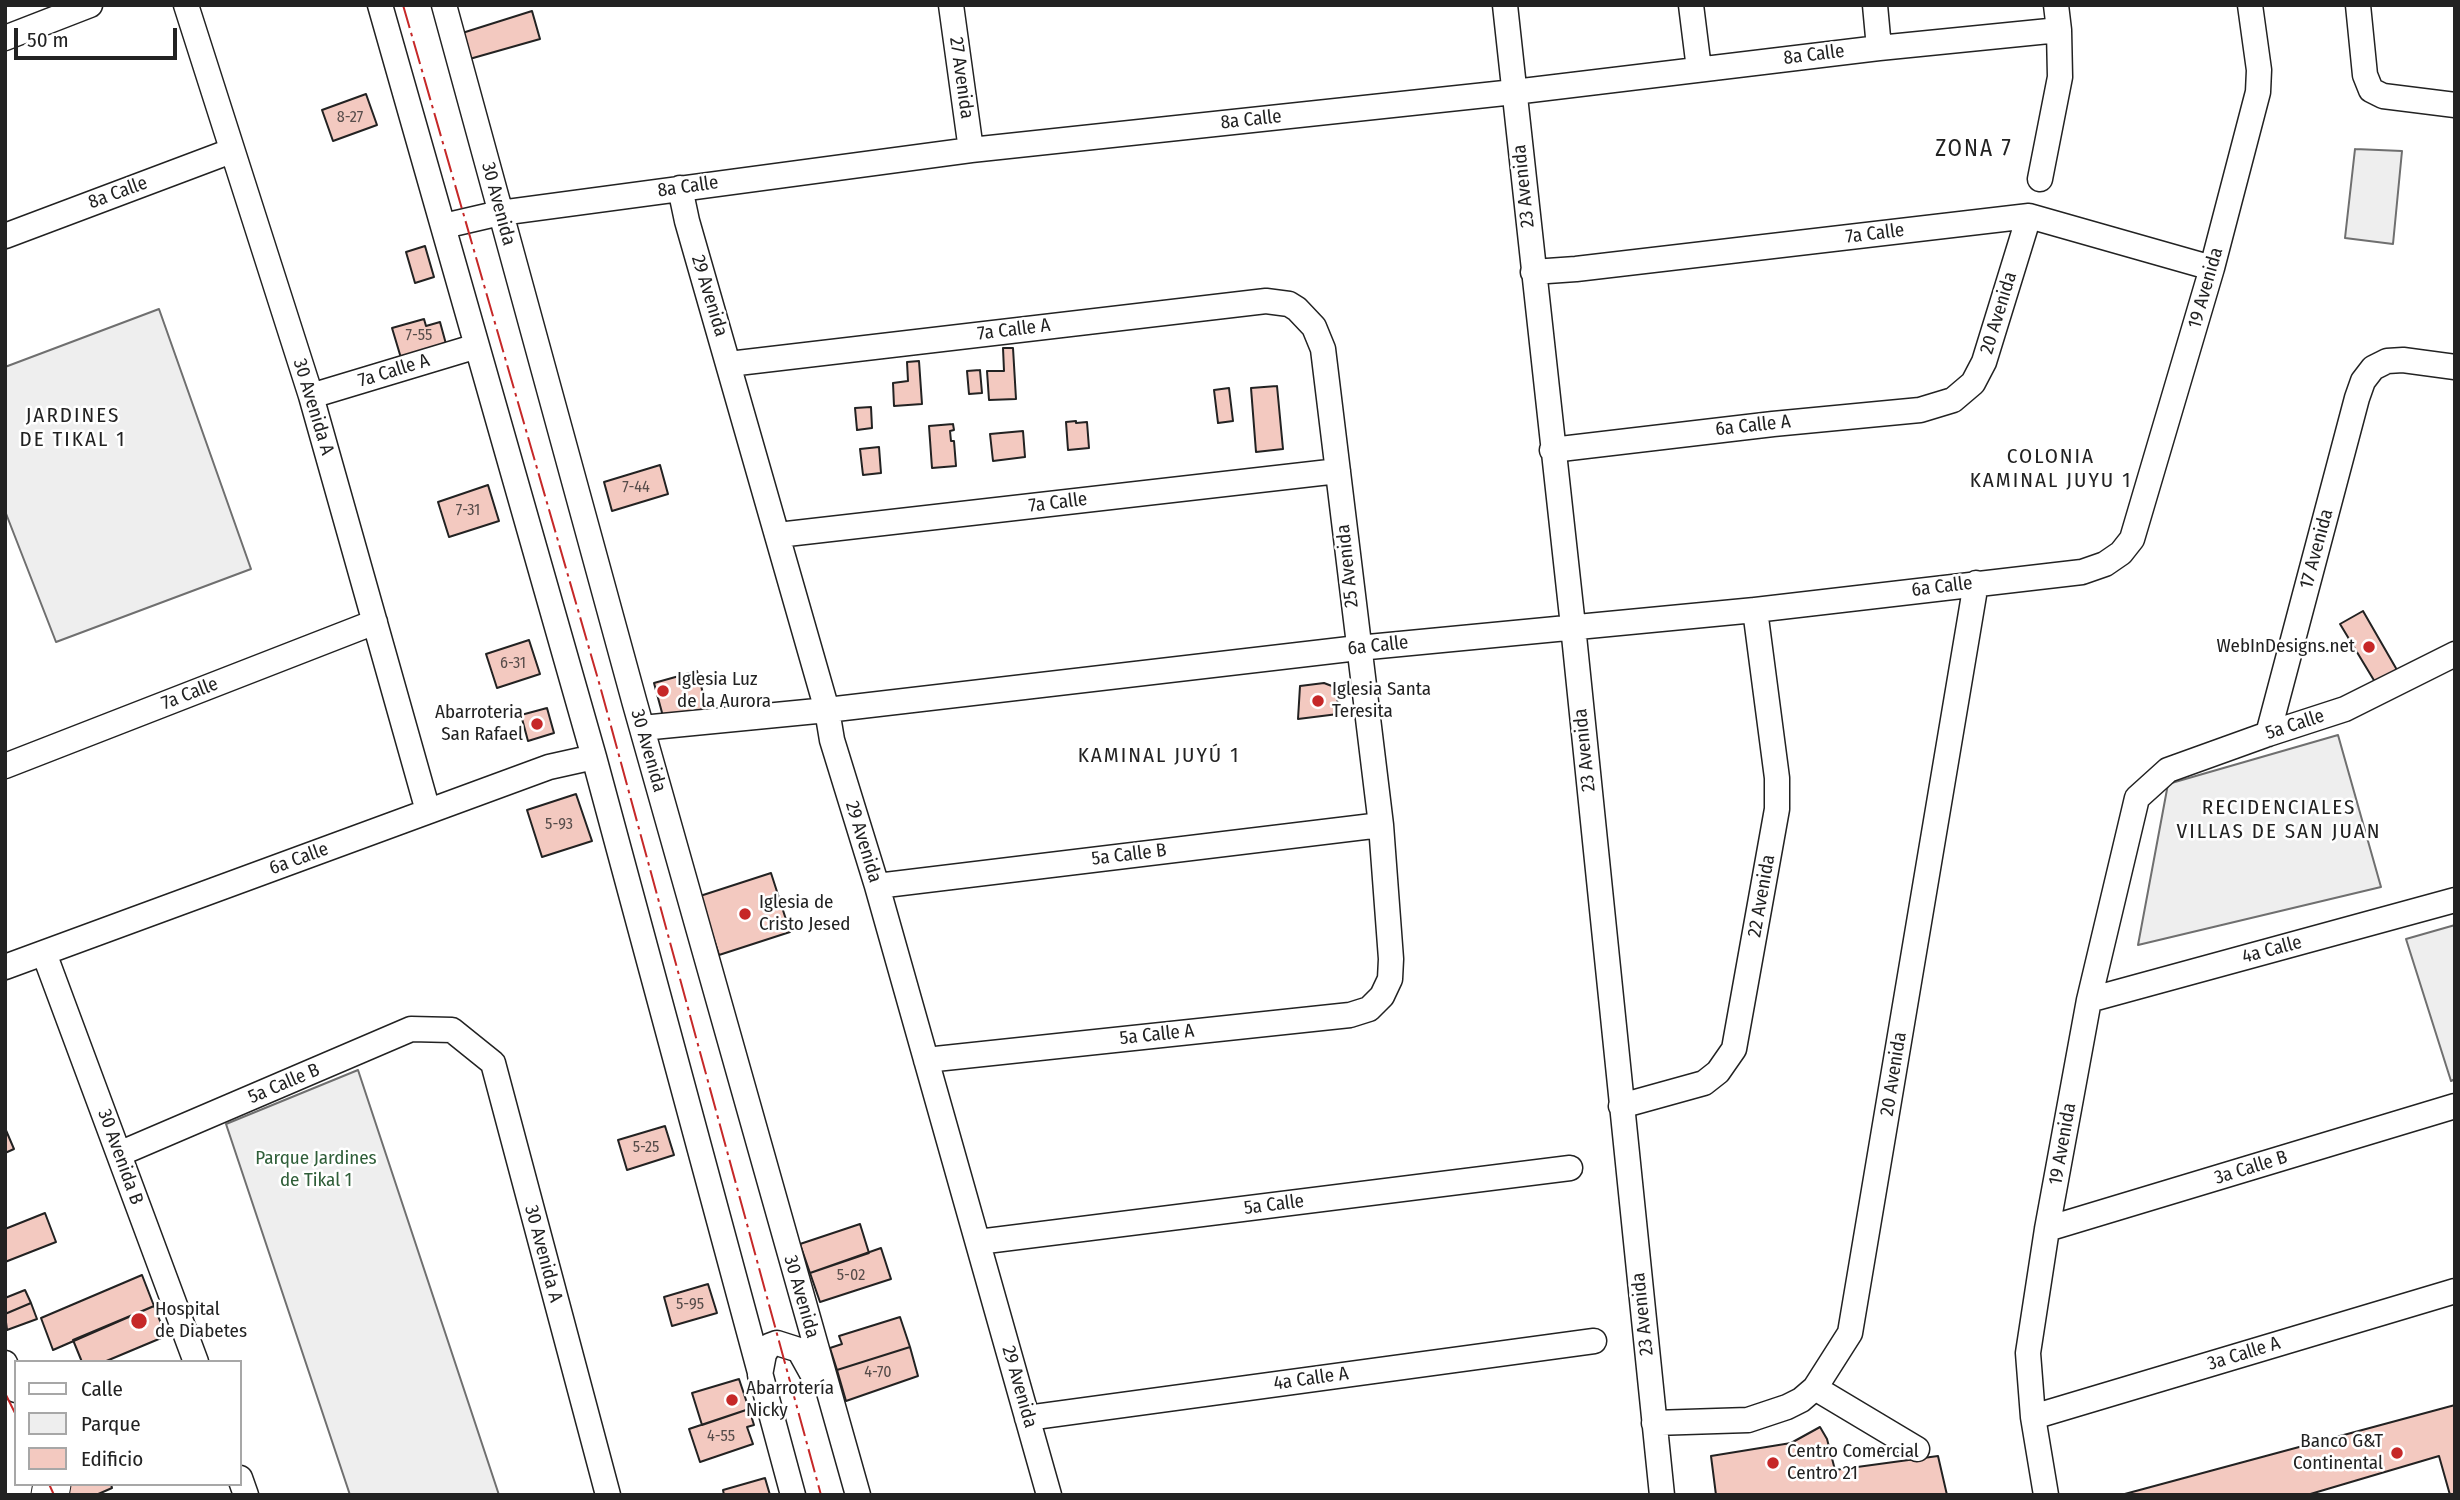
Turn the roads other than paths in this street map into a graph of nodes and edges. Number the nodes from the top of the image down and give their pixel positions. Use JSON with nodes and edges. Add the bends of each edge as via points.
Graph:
{"nodes":[{"id":1,"x":90,"y":5,"type":"edge"},
{"id":2,"x":186,"y":5,"type":"edge"},
{"id":3,"x":380,"y":5,"type":"edge"},
{"id":4,"x":444,"y":5,"type":"edge"},
{"id":5,"x":951,"y":5,"type":"edge"},
{"id":6,"x":1505,"y":5,"type":"edge"},
{"id":7,"x":1691,"y":5,"type":"edge"},
{"id":8,"x":1875,"y":5,"type":"edge"},
{"id":9,"x":2056,"y":5,"type":"edge"},
{"id":10,"x":2250,"y":5,"type":"edge"},
{"id":11,"x":2358,"y":5,"type":"edge"},
{"id":12,"x":2060,"y":30,"type":"junction"},
{"id":13,"x":5,"y":38,"type":"edge"},
{"id":14,"x":1880,"y":48,"type":"junction"},
{"id":15,"x":1699,"y":69,"type":"junction"},
{"id":16,"x":1514,"y":92,"type":"junction"},
{"id":17,"x":2455,"y":105,"type":"edge"},
{"id":18,"x":971,"y":150,"type":"junction"},
{"id":19,"x":232,"y":152,"type":"junction"},
{"id":20,"x":2040,"y":179,"type":"dead end"},
{"id":21,"x":680,"y":188,"type":"junction"},
{"id":22,"x":500,"y":213,"type":"junction"},
{"id":23,"x":2029,"y":216,"type":"junction"},
{"id":24,"x":444,"y":226,"type":"junction"},
{"id":25,"x":5,"y":236,"type":"edge"},
{"id":26,"x":2212,"y":268,"type":"junction"},
{"id":27,"x":1533,"y":272,"type":"junction"},
{"id":28,"x":1297,"y":309,"type":"joint"},
{"id":29,"x":477,"y":346,"type":"junction"},
{"id":30,"x":729,"y":364,"type":"junction"},
{"id":31,"x":2455,"y":367,"type":"edge"},
{"id":32,"x":310,"y":396,"type":"junction"},
{"id":33,"x":1952,"y":400,"type":"joint"},
{"id":34,"x":1552,"y":450,"type":"junction"},
{"id":35,"x":1338,"y":471,"type":"junction"},
{"id":36,"x":778,"y":536,"type":"junction"},
{"id":37,"x":2112,"y":560,"type":"joint"},
{"id":38,"x":1976,"y":583,"type":"junction"},
{"id":39,"x":1755,"y":610,"type":"junction"},
{"id":40,"x":375,"y":622,"type":"junction"},
{"id":41,"x":1573,"y":626,"type":"junction"},
{"id":42,"x":1358,"y":648,"type":"junction"},
{"id":43,"x":2455,"y":654,"type":"edge"},
{"id":44,"x":827,"y":710,"type":"junction"},
{"id":45,"x":642,"y":728,"type":"junction"},
{"id":46,"x":2268,"y":734,"type":"junction"},
{"id":47,"x":594,"y":757,"type":"junction"},
{"id":48,"x":5,"y":766,"type":"edge"},
{"id":49,"x":2137,"y":798,"type":"joint"},
{"id":50,"x":428,"y":811,"type":"junction"},
{"id":51,"x":1381,"y":825,"type":"junction"},
{"id":52,"x":877,"y":886,"type":"junction"},
{"id":53,"x":2455,"y":900,"type":"edge"},
{"id":54,"x":44,"y":953,"type":"junction"},
{"id":55,"x":5,"y":967,"type":"edge"},
{"id":56,"x":1382,"y":996,"type":"joint"},
{"id":57,"x":2089,"y":1000,"type":"junction"},
{"id":58,"x":452,"y":1030,"type":"joint"},
{"id":59,"x":926,"y":1060,"type":"junction"},
{"id":60,"x":2455,"y":1106,"type":"edge"},
{"id":61,"x":1621,"y":1107,"type":"junction"},
{"id":62,"x":119,"y":1154,"type":"junction"},
{"id":63,"x":1570,"y":1168,"type":"dead end"},
{"id":64,"x":2047,"y":1229,"type":"junction"},
{"id":65,"x":978,"y":1242,"type":"junction"},
{"id":66,"x":2455,"y":1291,"type":"edge"},
{"id":67,"x":1594,"y":1341,"type":"dead end"},
{"id":68,"x":195,"y":1360,"type":"edge"},
{"id":69,"x":5,"y":1363,"type":"edge"},
{"id":70,"x":760,"y":1375,"type":"junction"},
{"id":71,"x":14,"y":1385,"type":"edge"},
{"id":72,"x":1815,"y":1388,"type":"junction"},
{"id":73,"x":833,"y":1411,"type":"junction"},
{"id":74,"x":1027,"y":1418,"type":"junction"},
{"id":75,"x":2033,"y":1418,"type":"junction"},
{"id":76,"x":1654,"y":1423,"type":"junction"},
{"id":77,"x":1917,"y":1449,"type":"dead end"},
{"id":78,"x":608,"y":1495,"type":"edge"},
{"id":79,"x":793,"y":1495,"type":"edge"},
{"id":80,"x":858,"y":1495,"type":"edge"},
{"id":81,"x":1049,"y":1495,"type":"edge"},
{"id":82,"x":1662,"y":1495,"type":"edge"},
{"id":83,"x":2046,"y":1495,"type":"edge"}],
"edges":[{"from":1,"to":13,"type":"street"},
{"from":2,"to":19,"type":"street","name":"30 Avenida A"},
{"from":3,"to":24,"type":"street"},
{"from":4,"to":22,"type":"street","name":"30 Avenida"},
{"from":5,"to":18,"type":"street","name":"27 Avenida"},
{"from":6,"to":16,"type":"street","name":"23 Avenida"},
{"from":7,"to":15,"type":"street"},
{"from":8,"to":14,"type":"street"},
{"from":9,"to":12,"type":"street"},
{"from":10,"to":26,"type":"street","name":"19 Avenida","via":[[2258,92]]},
{"from":11,"to":17,"type":"street","via":[[2365,75],[2371,90],[2383,96]]},
{"from":12,"to":14,"type":"street","name":"8a Calle"},
{"from":12,"to":20,"type":"street","via":[[2060,77]]},
{"from":14,"to":15,"type":"street","name":"8a Calle"},
{"from":15,"to":16,"type":"street","name":"8a Calle"},
{"from":16,"to":18,"type":"street","name":"8a Calle"},
{"from":16,"to":27,"type":"street","name":"23 Avenida"},
{"from":18,"to":21,"type":"street","name":"8a Calle"},
{"from":19,"to":25,"type":"street","name":"8a Calle"},
{"from":19,"to":32,"type":"street","name":"30 Avenida A"},
{"from":21,"to":22,"type":"street","name":"8a Calle"},
{"from":21,"to":30,"type":"street","name":"29 Avenida"},
{"from":22,"to":24,"type":"street","name":"8a Calle"},
{"from":22,"to":45,"type":"street","name":"30 Avenida"},
{"from":23,"to":26,"type":"street","name":"7a Calle"},
{"from":23,"to":27,"type":"street","name":"7a Calle"},
{"from":23,"to":33,"type":"street","name":"20 Avenida","via":[[1984,362],[1973,383]]},
{"from":24,"to":29,"type":"street"},
{"from":26,"to":37,"type":"street","name":"19 Avenida","via":[[2132,539]]},
{"from":27,"to":34,"type":"street","name":"23 Avenida"},
{"from":28,"to":30,"type":"street","name":"7a Calle A","via":[[1279,302],[1253,301]]},
{"from":28,"to":35,"type":"street","name":"25 Avenida","via":[[1314,327],[1323,349]]},
{"from":29,"to":32,"type":"street","name":"7a Calle A"},
{"from":29,"to":47,"type":"street"},
{"from":30,"to":36,"type":"street","name":"29 Avenida"},
{"from":31,"to":46,"type":"street","name":"17 Avenida","via":[[2387,361],[2364,381]]},
{"from":32,"to":40,"type":"street","name":"30 Avenida A"},
{"from":33,"to":34,"type":"street","name":"6a Calle A","via":[[1920,410]]},
{"from":34,"to":41,"type":"street","name":"23 Avenida"},
{"from":35,"to":36,"type":"street","name":"7a Calle"},
{"from":35,"to":42,"type":"street","name":"25 Avenida"},
{"from":36,"to":44,"type":"street","name":"29 Avenida"},
{"from":37,"to":38,"type":"street","name":"6a Calle","via":[[2082,572]]},
{"from":38,"to":39,"type":"street","name":"6a Calle"},
{"from":38,"to":72,"type":"street","name":"20 Avenida","via":[[1852,1327]]},
{"from":39,"to":41,"type":"street","name":"6a Calle"},
{"from":39,"to":61,"type":"street","name":"22 Avenida","via":[[1777,809],[1734,1049],[1704,1083]]},
{"from":40,"to":48,"type":"street","name":"7a Calle"},
{"from":40,"to":50,"type":"street","name":"30 Avenida A"},
{"from":41,"to":42,"type":"street","name":"6a Calle"},
{"from":41,"to":61,"type":"street","name":"23 Avenida"},
{"from":42,"to":44,"type":"street","name":"6a Calle"},
{"from":42,"to":51,"type":"street","name":"25 Avenida"},
{"from":43,"to":46,"type":"street","name":"5a Calle","via":[[2345,709]]},
{"from":44,"to":45,"type":"street","name":"6a Calle"},
{"from":44,"to":52,"type":"street","name":"29 Avenida"},
{"from":45,"to":73,"type":"street","name":"30 Avenida"},
{"from":46,"to":49,"type":"street","name":"5a Calle","via":[[2168,770]]},
{"from":47,"to":50,"type":"street","name":"6a Calle","via":[[549,767]]},
{"from":47,"to":70,"type":"street"},
{"from":49,"to":57,"type":"street","name":"19 Avenida"},
{"from":50,"to":54,"type":"street","name":"6a Calle"},
{"from":51,"to":52,"type":"street","name":"5a Calle B"},
{"from":51,"to":56,"type":"street","name":"25 Avenida","via":[[1391,959],[1390,979]]},
{"from":52,"to":59,"type":"street","name":"29 Avenida"},
{"from":53,"to":57,"type":"street","name":"4a Calle"},
{"from":54,"to":55,"type":"street","name":"6a Calle"},
{"from":54,"to":62,"type":"street","name":"30 Avenida B"},
{"from":56,"to":59,"type":"street","name":"5a Calle A","via":[[1369,1009],[1350,1015]]},
{"from":57,"to":64,"type":"street","name":"19 Avenida"},
{"from":58,"to":62,"type":"street","name":"5a Calle B","via":[[411,1029]]},
{"from":58,"to":78,"type":"street","name":"30 Avenida A","via":[[493,1063]]},
{"from":59,"to":65,"type":"street","name":"29 Avenida"},
{"from":60,"to":64,"type":"street","name":"3a Calle B"},
{"from":61,"to":76,"type":"street","name":"23 Avenida"},
{"from":62,"to":68,"type":"street","name":"30 Avenida B"},
{"from":63,"to":65,"type":"street","name":"5a Calle"},
{"from":64,"to":75,"type":"street","name":"19 Avenida","via":[[2028,1353]]},
{"from":65,"to":74,"type":"street","name":"29 Avenida"},
{"from":66,"to":75,"type":"street","name":"3a Calle A"},
{"from":67,"to":74,"type":"street","name":"4a Calle A"},
{"from":69,"to":71,"type":"street"},
{"from":70,"to":73,"type":"street","via":[[769,1346],[777,1343],[800,1350]]},
{"from":70,"to":79,"type":"street"},
{"from":72,"to":76,"type":"street","name":"20 Avenida","via":[[1787,1407],[1748,1420]]},
{"from":72,"to":77,"type":"street"},
{"from":73,"to":80,"type":"street","name":"30 Avenida"},
{"from":74,"to":81,"type":"street","name":"29 Avenida"},
{"from":75,"to":83,"type":"street","name":"19 Avenida"},
{"from":76,"to":82,"type":"street","name":"23 Avenida"}]}
